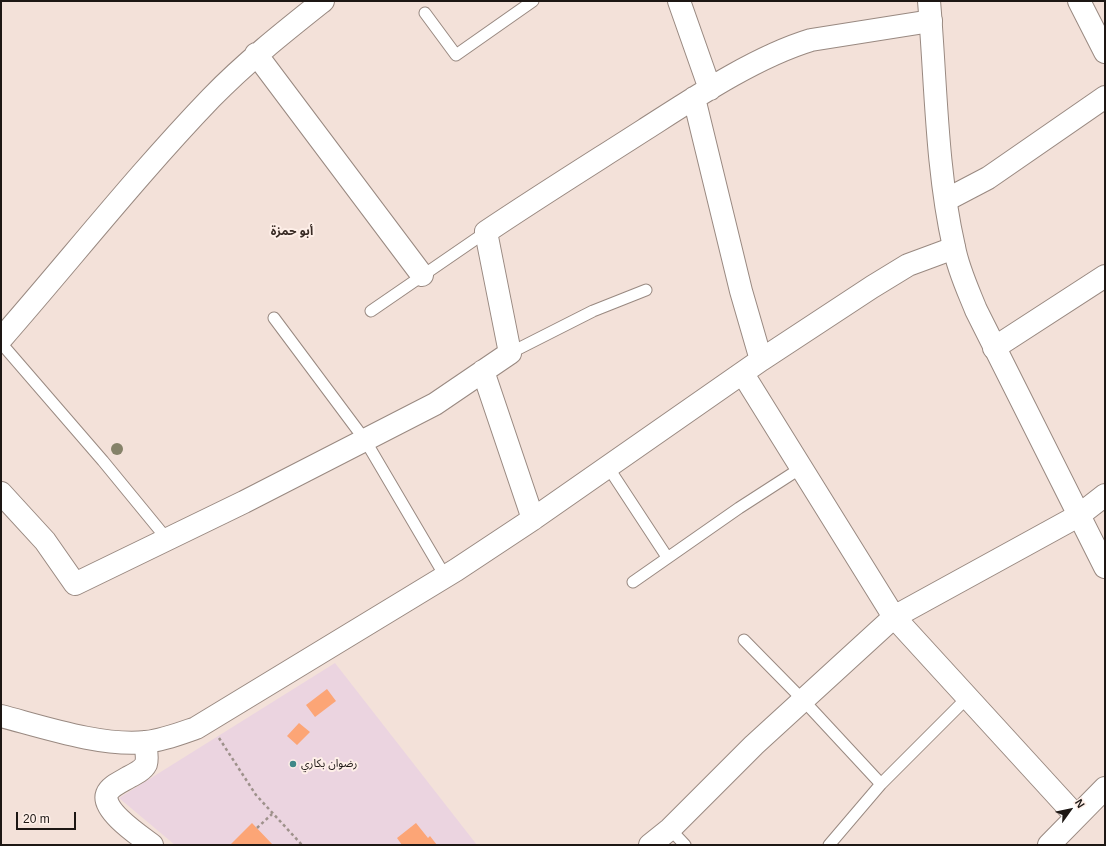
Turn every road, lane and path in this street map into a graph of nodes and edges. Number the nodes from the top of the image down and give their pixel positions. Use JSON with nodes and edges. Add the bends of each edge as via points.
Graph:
{"nodes":[{"id":1,"x":323,"y":1,"type":"edge"},
{"id":2,"x":533,"y":1,"type":"edge"},
{"id":3,"x":679,"y":1,"type":"edge"},
{"id":4,"x":1079,"y":1,"type":"edge"},
{"id":5,"x":930,"y":11,"type":"edge"},
{"id":6,"x":425,"y":13,"type":"dead end"},
{"id":7,"x":1105,"y":52,"type":"edge"},
{"id":8,"x":256,"y":54,"type":"junction"},
{"id":9,"x":702,"y":93,"type":"junction"},
{"id":10,"x":1105,"y":97,"type":"edge"},
{"id":11,"x":946,"y":200,"type":"junction"},
{"id":12,"x":486,"y":232,"type":"junction"},
{"id":13,"x":954,"y":248,"type":"junction"},
{"id":14,"x":422,"y":275,"type":"junction"},
{"id":15,"x":1105,"y":276,"type":"edge"},
{"id":16,"x":646,"y":290,"type":"dead end"},
{"id":17,"x":371,"y":311,"type":"dead end"},
{"id":18,"x":274,"y":318,"type":"dead end"},
{"id":19,"x":1,"y":339,"type":"edge"},
{"id":20,"x":1,"y":343,"type":"edge"},
{"id":21,"x":994,"y":348,"type":"junction"},
{"id":22,"x":510,"y":353,"type":"junction"},
{"id":23,"x":761,"y":360,"type":"junction"},
{"id":24,"x":483,"y":372,"type":"junction"},
{"id":25,"x":743,"y":374,"type":"junction"},
{"id":26,"x":365,"y":440,"type":"junction"},
{"id":27,"x":608,"y":467,"type":"junction"},
{"id":28,"x":802,"y":468,"type":"junction"},
{"id":29,"x":1,"y":493,"type":"edge"},
{"id":30,"x":1105,"y":495,"type":"edge"},
{"id":31,"x":1078,"y":516,"type":"junction"},
{"id":32,"x":533,"y":519,"type":"junction"},
{"id":33,"x":167,"y":539,"type":"junction"},
{"id":34,"x":667,"y":557,"type":"junction"},
{"id":35,"x":1105,"y":568,"type":"edge"},
{"id":36,"x":445,"y":576,"type":"junction"},
{"id":37,"x":633,"y":582,"type":"dead end"},
{"id":38,"x":894,"y":617,"type":"junction"},
{"id":39,"x":744,"y":640,"type":"dead end"},
{"id":40,"x":968,"y":697,"type":"junction"},
{"id":41,"x":803,"y":700,"type":"junction"},
{"id":42,"x":1,"y":716,"type":"edge"},
{"id":43,"x":207,"y":721,"type":"junction"},
{"id":44,"x":145,"y":742,"type":"junction"},
{"id":45,"x":881,"y":784,"type":"junction"},
{"id":46,"x":1105,"y":788,"type":"edge"},
{"id":47,"x":272,"y":814,"type":"junction"},
{"id":48,"x":1076,"y":816,"type":"junction"},
{"id":49,"x":257,"y":828,"type":"dead end"},
{"id":50,"x":670,"y":829,"type":"junction"},
{"id":51,"x":152,"y":845,"type":"edge"},
{"id":52,"x":302,"y":845,"type":"edge"},
{"id":53,"x":650,"y":845,"type":"edge"},
{"id":54,"x":685,"y":845,"type":"edge"},
{"id":55,"x":829,"y":845,"type":"edge"},
{"id":56,"x":1049,"y":845,"type":"edge"}],
"edges":[{"from":1,"to":8,"type":"street"},
{"from":2,"to":6,"type":"lane","via":[[456,56]]},
{"from":3,"to":9,"type":"street"},
{"from":4,"to":7,"type":"street"},
{"from":5,"to":9,"type":"street","via":[[792,46]]},
{"from":5,"to":11,"type":"street"},
{"from":8,"to":14,"type":"street"},
{"from":8,"to":19,"type":"street","via":[[211,98],[157,158]]},
{"from":9,"to":12,"type":"street"},
{"from":9,"to":23,"type":"street","via":[[737,276]]},
{"from":10,"to":11,"type":"street","via":[[988,178]]},
{"from":11,"to":13,"type":"street"},
{"from":12,"to":14,"type":"lane"},
{"from":12,"to":22,"type":"street"},
{"from":13,"to":21,"type":"street","via":[[976,310]]},
{"from":13,"to":23,"type":"street","via":[[899,270]]},
{"from":14,"to":17,"type":"lane"},
{"from":15,"to":21,"type":"street"},
{"from":16,"to":22,"type":"lane","via":[[594,311]]},
{"from":18,"to":26,"type":"lane"},
{"from":20,"to":33,"type":"lane"},
{"from":21,"to":31,"type":"street"},
{"from":22,"to":24,"type":"street"},
{"from":23,"to":25,"type":"street"},
{"from":24,"to":26,"type":"street","via":[[435,404]]},
{"from":24,"to":32,"type":"street"},
{"from":25,"to":27,"type":"street"},
{"from":25,"to":28,"type":"street"},
{"from":26,"to":33,"type":"street"},
{"from":26,"to":36,"type":"lane"},
{"from":27,"to":32,"type":"street"},
{"from":27,"to":34,"type":"lane"},
{"from":28,"to":34,"type":"lane"},
{"from":28,"to":38,"type":"street"},
{"from":29,"to":33,"type":"street","via":[[46,541],[75,584]]},
{"from":30,"to":31,"type":"street"},
{"from":31,"to":35,"type":"street"},
{"from":31,"to":38,"type":"street"},
{"from":32,"to":36,"type":"street"},
{"from":34,"to":37,"type":"lane"},
{"from":36,"to":43,"type":"street"},
{"from":38,"to":40,"type":"street"},
{"from":38,"to":41,"type":"street"},
{"from":39,"to":41,"type":"lane"},
{"from":40,"to":45,"type":"lane"},
{"from":40,"to":48,"type":"street"},
{"from":41,"to":45,"type":"lane"},
{"from":41,"to":50,"type":"street"},
{"from":42,"to":44,"type":"street","via":[[94,738]]},
{"from":43,"to":44,"type":"street","via":[[169,738]]},
{"from":43,"to":47,"type":"path","via":[[256,795]]},
{"from":44,"to":51,"type":"street","via":[[146,764],[112,788],[106,799],[114,814]]},
{"from":45,"to":55,"type":"lane"},
{"from":46,"to":48,"type":"street"},
{"from":47,"to":49,"type":"path"},
{"from":47,"to":52,"type":"path"},
{"from":48,"to":56,"type":"street"},
{"from":50,"to":53,"type":"street"},
{"from":50,"to":54,"type":"lane"}]}
